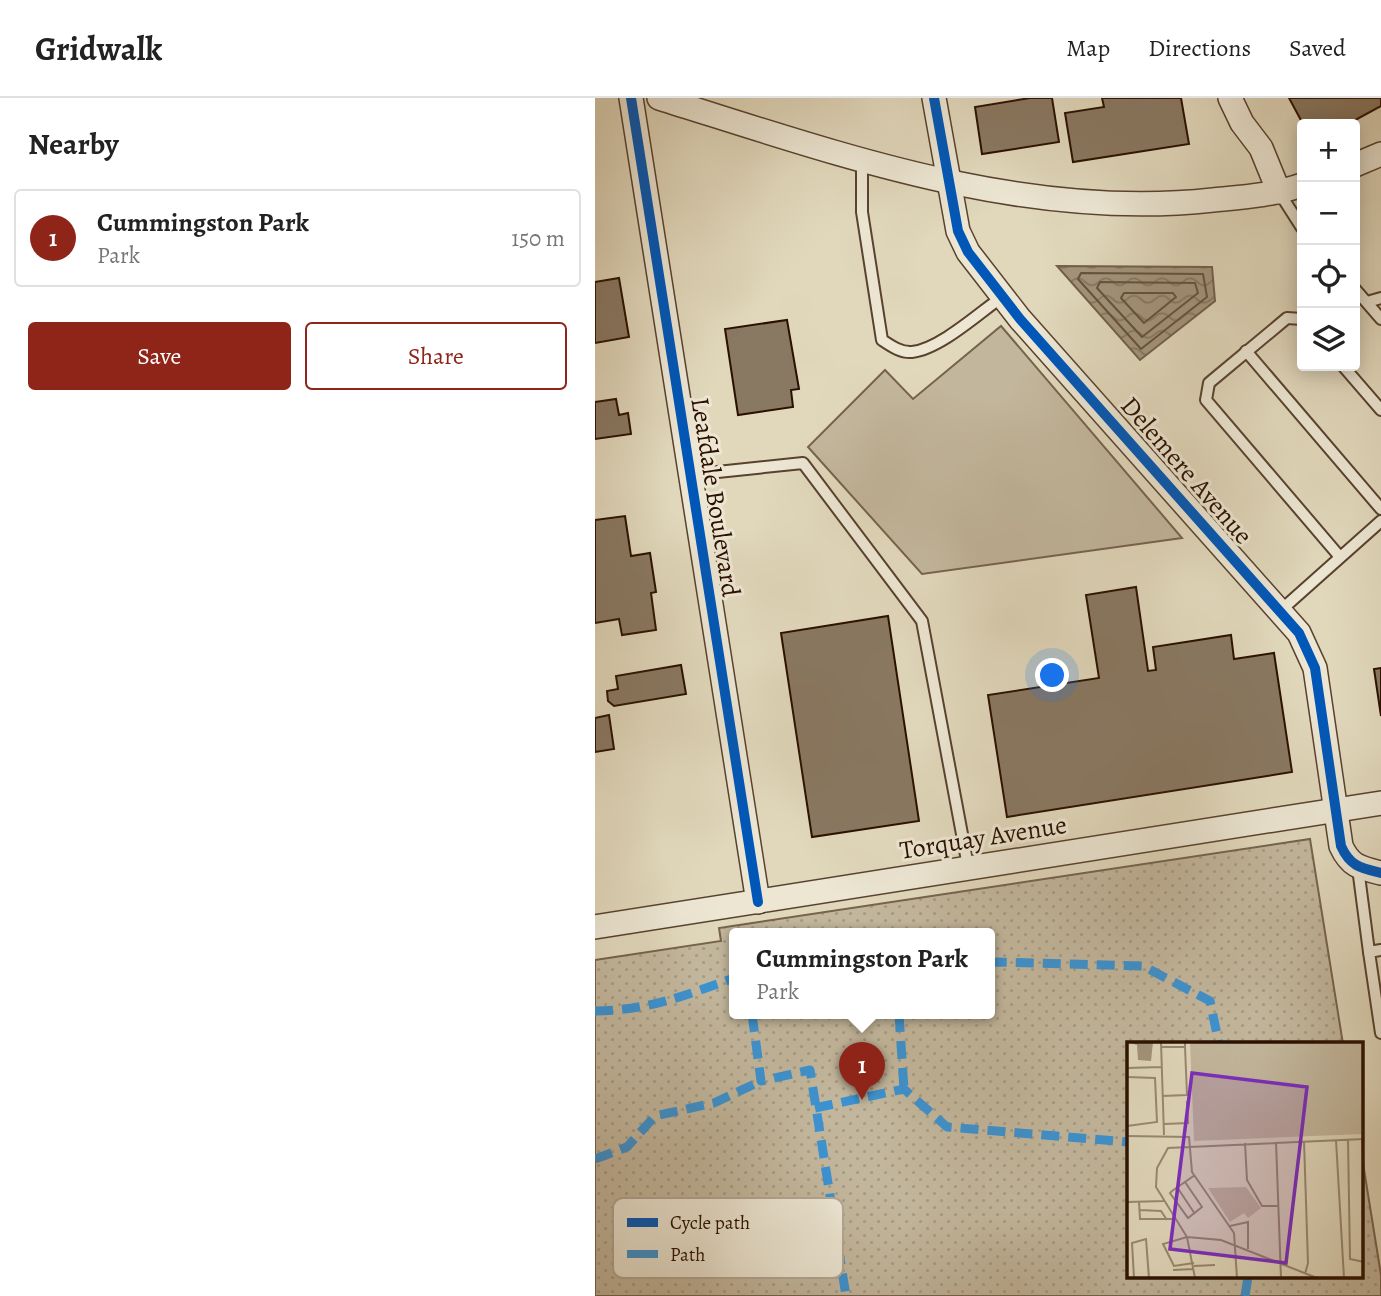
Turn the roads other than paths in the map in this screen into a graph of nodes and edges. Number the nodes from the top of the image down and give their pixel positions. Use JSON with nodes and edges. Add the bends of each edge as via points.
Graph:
{"nodes":[{"id":1,"x":631,"y":98,"type":"edge"},
{"id":2,"x":659,"y":98,"type":"edge"},
{"id":3,"x":934,"y":98,"type":"edge"},
{"id":4,"x":1230,"y":98,"type":"edge"},
{"id":5,"x":1381,"y":153,"type":"edge"},
{"id":6,"x":862,"y":159,"type":"junction"},
{"id":7,"x":1360,"y":163,"type":"edge"},
{"id":8,"x":949,"y":182,"type":"junction"},
{"id":9,"x":1297,"y":187,"type":"edge"},
{"id":10,"x":1279,"y":192,"type":"junction"},
{"id":11,"x":1297,"y":220,"type":"edge"},
{"id":12,"x":1360,"y":295,"type":"edge"},
{"id":13,"x":1002,"y":297,"type":"junction"},
{"id":14,"x":1381,"y":298,"type":"edge"},
{"id":15,"x":1367,"y":303,"type":"junction"},
{"id":16,"x":1297,"y":319,"type":"edge"},
{"id":17,"x":1381,"y":319,"type":"edge"},
{"id":18,"x":1246,"y":351,"type":"junction"},
{"id":19,"x":1347,"y":371,"type":"edge"},
{"id":20,"x":1381,"y":410,"type":"edge"},
{"id":21,"x":689,"y":475,"type":"junction"},
{"id":22,"x":1381,"y":509,"type":"edge"},
{"id":23,"x":1381,"y":521,"type":"edge"},
{"id":24,"x":1340,"y":557,"type":"junction"},
{"id":25,"x":1280,"y":611,"type":"junction"},
{"id":26,"x":1381,"y":803,"type":"edge"},
{"id":27,"x":1335,"y":810,"type":"junction"},
{"id":28,"x":968,"y":866,"type":"junction"},
{"id":29,"x":1358,"y":868,"type":"junction"},
{"id":30,"x":1381,"y":873,"type":"edge"},
{"id":31,"x":758,"y":902,"type":"junction"},
{"id":32,"x":595,"y":927,"type":"edge"},
{"id":33,"x":1375,"y":951,"type":"edge"},
{"id":34,"x":1381,"y":1034,"type":"edge"}],
"edges":[{"from":1,"to":21,"type":"street","name":"Leafdale Boulevard"},
{"from":2,"to":6,"type":"street"},
{"from":3,"to":8,"type":"street","name":"Delemere Avenue"},
{"from":4,"to":10,"type":"street","via":[[1261,148]]},
{"from":5,"to":7,"type":"street"},
{"from":6,"to":8,"type":"street"},
{"from":6,"to":13,"type":"lane","via":[[862,212],[882,340],[910,352],[931,347]]},
{"from":8,"to":10,"type":"street","via":[[1047,199],[1123,205]]},
{"from":8,"to":13,"type":"street","name":"Delemere Avenue","via":[[958,231]]},
{"from":9,"to":10,"type":"street"},
{"from":10,"to":11,"type":"lane"},
{"from":12,"to":15,"type":"lane"},
{"from":13,"to":25,"type":"street","name":"Delemere Avenue"},
{"from":14,"to":15,"type":"lane"},
{"from":15,"to":17,"type":"lane"},
{"from":16,"to":18,"type":"lane","via":[[1287,318]]},
{"from":18,"to":22,"type":"lane"},
{"from":18,"to":24,"type":"lane","via":[[1209,383],[1206,400]]},
{"from":19,"to":20,"type":"lane"},
{"from":21,"to":28,"type":"lane","via":[[803,463],[922,621]]},
{"from":21,"to":31,"type":"street","name":"Leafdale Boulevard"},
{"from":23,"to":24,"type":"lane"},
{"from":24,"to":25,"type":"lane"},
{"from":25,"to":27,"type":"street","name":"Delemere Avenue","via":[[1299,634],[1315,668]]},
{"from":26,"to":27,"type":"street","name":"Torquay Avenue"},
{"from":27,"to":28,"type":"street","name":"Torquay Avenue"},
{"from":27,"to":29,"type":"street","name":"Delemere Avenue","via":[[1341,846],[1347,860]]},
{"from":28,"to":31,"type":"street","name":"Torquay Avenue"},
{"from":29,"to":30,"type":"street"},
{"from":29,"to":33,"type":"lane"},
{"from":31,"to":32,"type":"street","name":"Torquay Avenue"},
{"from":33,"to":34,"type":"lane"}]}
